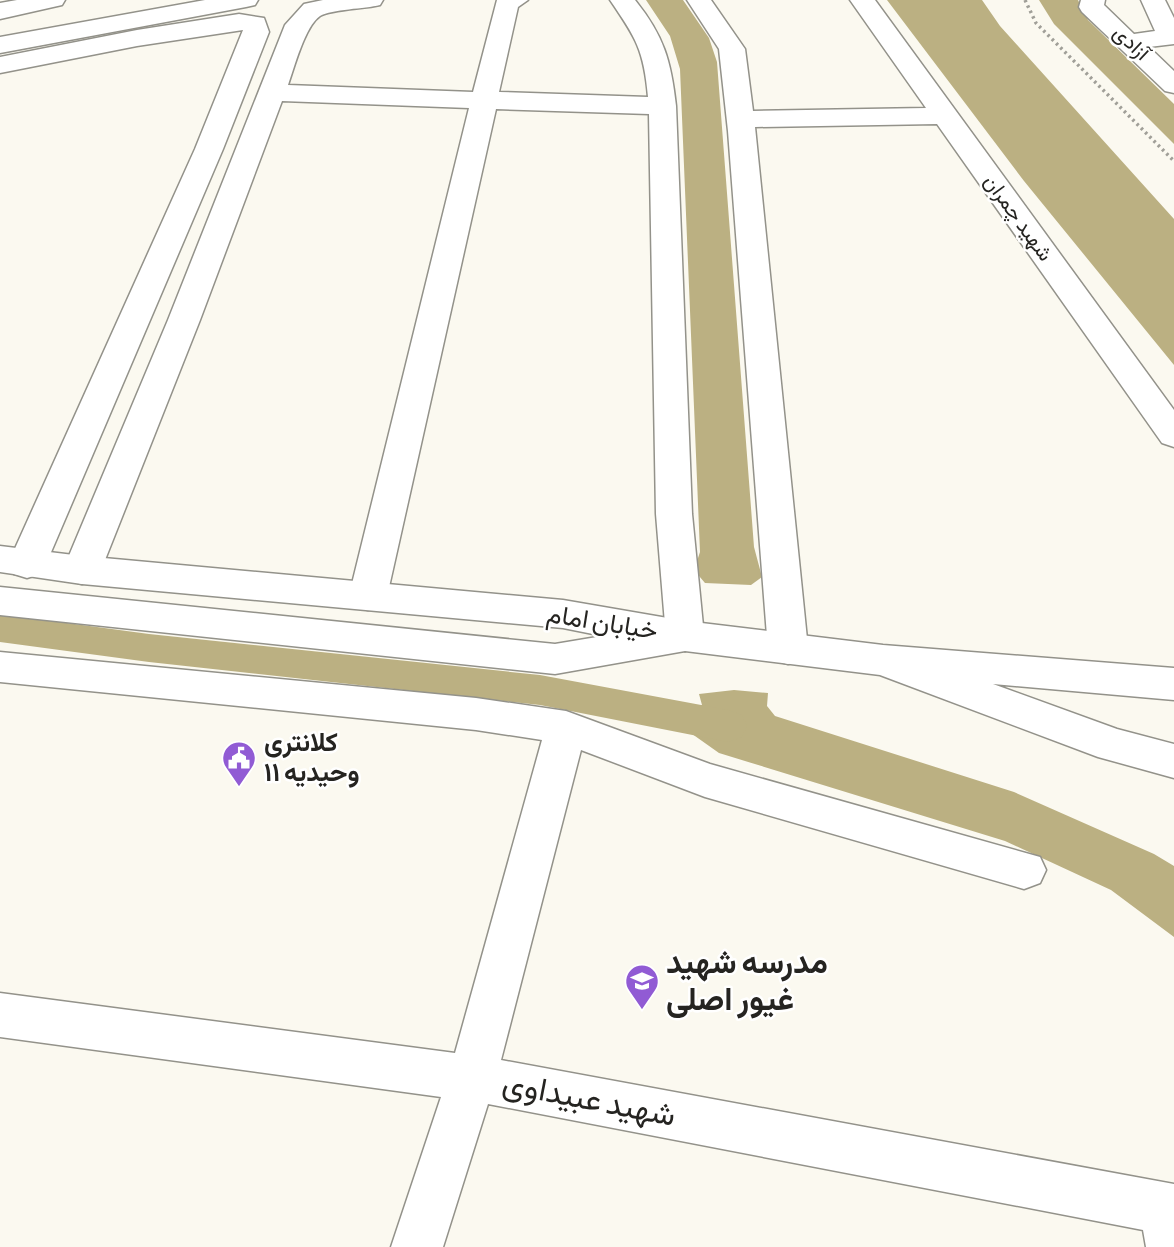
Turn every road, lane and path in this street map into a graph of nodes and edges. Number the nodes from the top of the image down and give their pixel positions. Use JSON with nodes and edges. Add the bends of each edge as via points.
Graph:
{"nodes":[{"id":1,"x":53,"y":0,"type":"edge"},
{"id":2,"x":168,"y":0,"type":"edge"},
{"id":3,"x":246,"y":0,"type":"edge"},
{"id":4,"x":371,"y":0,"type":"edge"},
{"id":5,"x":516,"y":0,"type":"edge"},
{"id":6,"x":622,"y":0,"type":"edge"},
{"id":7,"x":699,"y":0,"type":"edge"},
{"id":8,"x":862,"y":0,"type":"edge"},
{"id":9,"x":1025,"y":0,"type":"edge"},
{"id":10,"x":1093,"y":0,"type":"edge"},
{"id":11,"x":1153,"y":0,"type":"edge"},
{"id":12,"x":0,"y":11,"type":"edge"},
{"id":13,"x":0,"y":32,"type":"edge"},
{"id":14,"x":1172,"y":36,"type":"edge"},
{"id":15,"x":1131,"y":42,"type":"junction"},
{"id":16,"x":0,"y":45,"type":"edge"},
{"id":17,"x":0,"y":65,"type":"edge"},
{"id":18,"x":1174,"y":85,"type":"edge"},
{"id":19,"x":274,"y":93,"type":"junction"},
{"id":20,"x":485,"y":100,"type":"junction"},
{"id":21,"x":662,"y":106,"type":"junction"},
{"id":22,"x":944,"y":116,"type":"junction"},
{"id":23,"x":741,"y":119,"type":"junction"},
{"id":24,"x":1174,"y":161,"type":"edge"},
{"id":25,"x":1174,"y":435,"type":"edge"},
{"id":26,"x":14,"y":562,"type":"edge"},
{"id":27,"x":82,"y":570,"type":"junction"},
{"id":28,"x":368,"y":596,"type":"junction"},
{"id":29,"x":0,"y":601,"type":"edge"},
{"id":30,"x":685,"y":636,"type":"junction"},
{"id":31,"x":788,"y":649,"type":"junction"},
{"id":32,"x":883,"y":660,"type":"junction"},
{"id":33,"x":0,"y":667,"type":"edge"},
{"id":34,"x":1174,"y":684,"type":"edge"},
{"id":35,"x":566,"y":727,"type":"junction"},
{"id":36,"x":1174,"y":761,"type":"edge"},
{"id":37,"x":1024,"y":870,"type":"dead end"},
{"id":38,"x":0,"y":1014,"type":"edge"},
{"id":39,"x":472,"y":1078,"type":"junction"},
{"id":40,"x":1170,"y":1222,"type":"edge"},
{"id":41,"x":417,"y":1247,"type":"edge"}],
"edges":[{"from":1,"to":12,"type":"main road"},
{"from":2,"to":13,"type":"main road"},
{"from":3,"to":16,"type":"main road"},
{"from":4,"to":19,"type":"main road","via":[[313,9],[298,25]]},
{"from":5,"to":20,"type":"main road","via":[[507,3]]},
{"from":6,"to":21,"type":"main road","via":[[643,25],[658,57]]},
{"from":7,"to":23,"type":"main road","via":[[732,49]]},
{"from":8,"to":22,"type":"main road","name":"شهید چمران"},
{"from":9,"to":24,"type":"path","via":[[1037,23]]},
{"from":10,"to":15,"type":"main road","name":"آزادی","via":[[1091,7]]},
{"from":11,"to":14,"type":"main road"},
{"from":14,"to":15,"type":"main road"},
{"from":15,"to":18,"type":"main road","name":"آزادی"},
{"from":17,"to":26,"type":"main road","via":[[137,38],[255,23],[256,32],[209,149]]},
{"from":19,"to":20,"type":"main road"},
{"from":19,"to":27,"type":"main road"},
{"from":20,"to":21,"type":"main road"},
{"from":20,"to":28,"type":"main road"},
{"from":21,"to":30,"type":"main road","via":[[674,514]]},
{"from":22,"to":23,"type":"main road"},
{"from":22,"to":25,"type":"main road","name":"شهید چمران"},
{"from":23,"to":31,"type":"main road"},
{"from":26,"to":27,"type":"main road","name":"خیابان امام"},
{"from":27,"to":28,"type":"main road","name":"خیابان امام"},
{"from":28,"to":30,"type":"main road","name":"خیابان امام","via":[[563,614]]},
{"from":29,"to":30,"type":"main road","name":"خیابان امام","via":[[555,659]]},
{"from":30,"to":31,"type":"main road"},
{"from":31,"to":32,"type":"main road"},
{"from":32,"to":34,"type":"main road"},
{"from":32,"to":36,"type":"main road","via":[[1113,746]]},
{"from":33,"to":35,"type":"main road"},
{"from":35,"to":37,"type":"main road","via":[[705,780]]},
{"from":35,"to":39,"type":"main road"},
{"from":38,"to":39,"type":"main road","name":"شهید عبیداوی"},
{"from":39,"to":40,"type":"main road","name":"شهید عبیداوی"},
{"from":39,"to":41,"type":"main road"}]}
